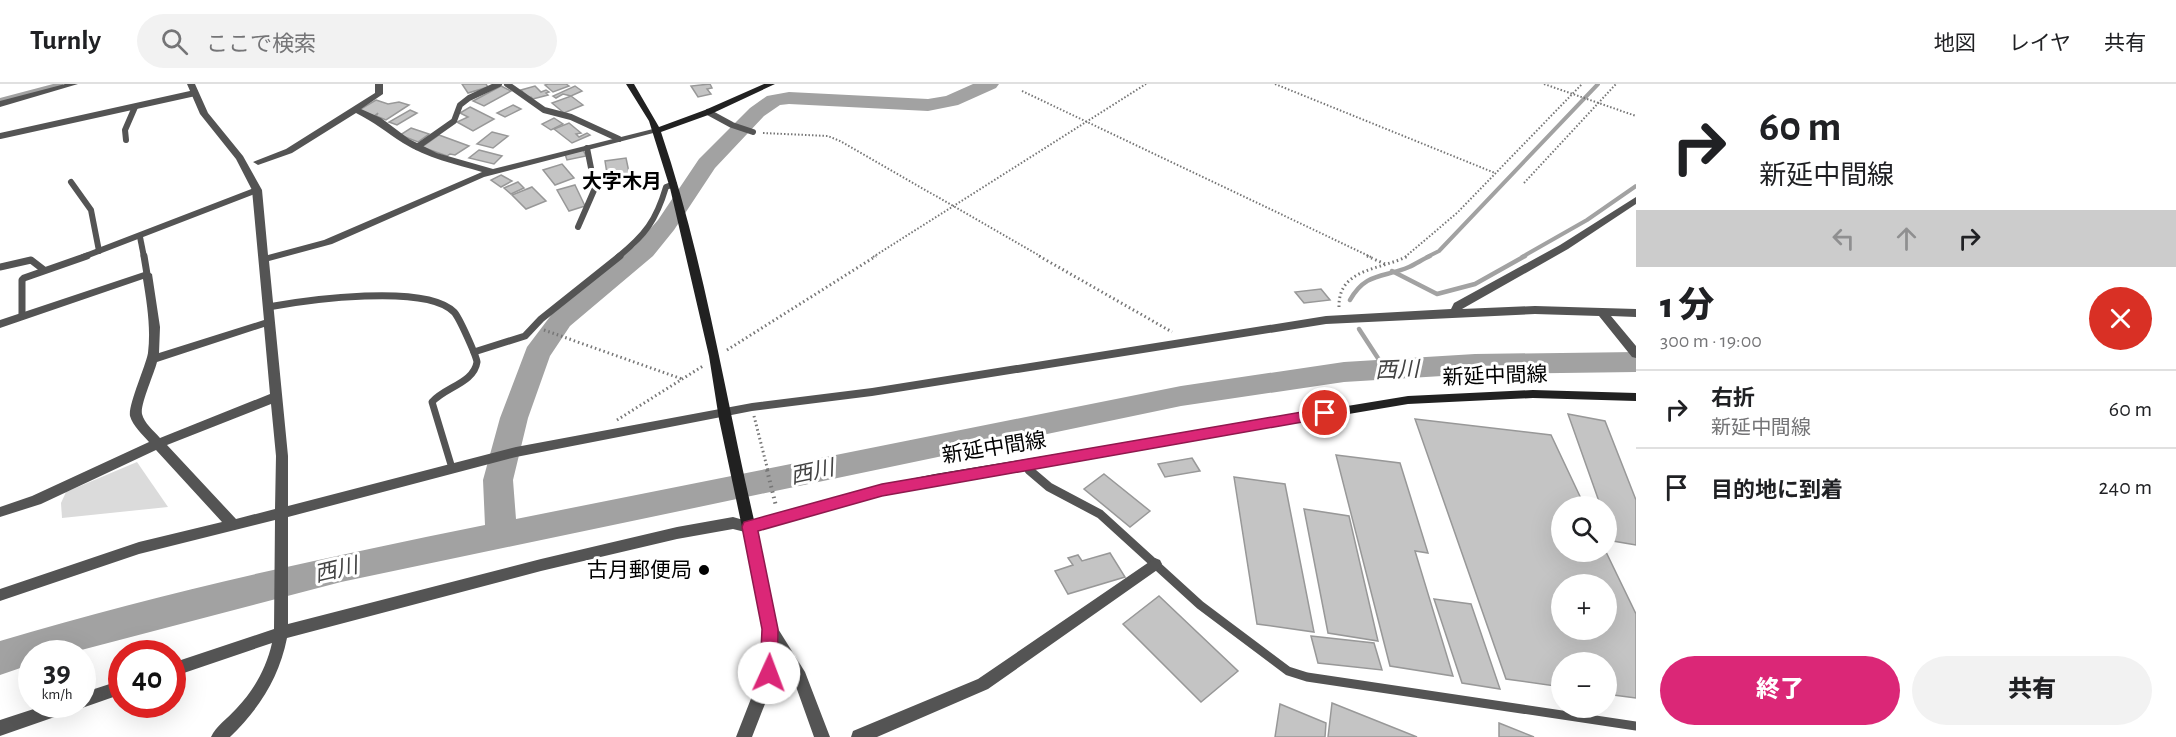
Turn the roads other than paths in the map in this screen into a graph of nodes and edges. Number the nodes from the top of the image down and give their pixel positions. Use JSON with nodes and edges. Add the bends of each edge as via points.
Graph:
{"nodes":[{"id":1,"x":74,"y":84,"type":"edge"},
{"id":2,"x":379,"y":84,"type":"edge"},
{"id":3,"x":499,"y":84,"type":"edge"},
{"id":4,"x":507,"y":84,"type":"edge"},
{"id":5,"x":630,"y":84,"type":"edge"},
{"id":6,"x":771,"y":84,"type":"edge"},
{"id":7,"x":193,"y":88,"type":"edge"},
{"id":8,"x":0,"y":104,"type":"edge"},
{"id":9,"x":135,"y":107,"type":"junction"},
{"id":10,"x":355,"y":109,"type":"junction"},
{"id":11,"x":708,"y":112,"type":"junction"},
{"id":12,"x":657,"y":131,"type":"junction"},
{"id":13,"x":753,"y":132,"type":"road end"},
{"id":14,"x":0,"y":136,"type":"edge"},
{"id":15,"x":619,"y":139,"type":"junction"},
{"id":16,"x":126,"y":140,"type":"dead end"},
{"id":17,"x":417,"y":147,"type":"junction"},
{"id":18,"x":587,"y":148,"type":"junction"},
{"id":19,"x":258,"y":162,"type":"dead end"},
{"id":20,"x":492,"y":172,"type":"junction"},
{"id":21,"x":71,"y":182,"type":"dead end"},
{"id":22,"x":675,"y":186,"type":"junction"},
{"id":23,"x":257,"y":190,"type":"junction"},
{"id":24,"x":1636,"y":200,"type":"edge"},
{"id":25,"x":578,"y":226,"type":"dead end"},
{"id":26,"x":140,"y":237,"type":"junction"},
{"id":27,"x":99,"y":251,"type":"junction"},
{"id":28,"x":264,"y":259,"type":"junction"},
{"id":29,"x":0,"y":267,"type":"edge"},
{"id":30,"x":44,"y":270,"type":"junction"},
{"id":31,"x":147,"y":274,"type":"junction"},
{"id":32,"x":268,"y":307,"type":"junction"},
{"id":33,"x":1454,"y":313,"type":"junction"},
{"id":34,"x":1636,"y":313,"type":"edge"},
{"id":35,"x":1603,"y":314,"type":"junction"},
{"id":36,"x":22,"y":316,"type":"junction"},
{"id":37,"x":269,"y":322,"type":"junction"},
{"id":38,"x":0,"y":324,"type":"edge"},
{"id":39,"x":474,"y":352,"type":"junction"},
{"id":40,"x":1636,"y":354,"type":"edge"},
{"id":41,"x":154,"y":359,"type":"junction"},
{"id":42,"x":276,"y":397,"type":"junction"},
{"id":43,"x":1636,"y":397,"type":"edge"},
{"id":44,"x":725,"y":415,"type":"junction"},
{"id":45,"x":159,"y":443,"type":"junction"},
{"id":46,"x":1024,"y":466,"type":"junction"},
{"id":47,"x":452,"y":468,"type":"junction"},
{"id":48,"x":0,"y":512,"type":"edge"},
{"id":49,"x":283,"y":517,"type":"junction"},
{"id":50,"x":233,"y":525,"type":"junction"},
{"id":51,"x":749,"y":527,"type":"junction"},
{"id":52,"x":1155,"y":564,"type":"junction"},
{"id":53,"x":0,"y":595,"type":"edge"},
{"id":54,"x":770,"y":629,"type":"junction"},
{"id":55,"x":281,"y":633,"type":"junction"},
{"id":56,"x":186,"y":665,"type":"edge"},
{"id":57,"x":30,"y":718,"type":"edge"},
{"id":58,"x":1636,"y":726,"type":"edge"},
{"id":59,"x":0,"y":728,"type":"edge"},
{"id":60,"x":219,"y":737,"type":"edge"},
{"id":61,"x":744,"y":737,"type":"edge"},
{"id":62,"x":822,"y":737,"type":"edge"},
{"id":63,"x":859,"y":737,"type":"edge"}],
"edges":[{"from":1,"to":8,"type":"street"},
{"from":2,"to":10,"type":"street","via":[[379,94]]},
{"from":3,"to":17,"type":"lane","via":[[469,98],[460,105],[454,121]]},
{"from":4,"to":15,"type":"lane","via":[[544,110],[572,117]]},
{"from":5,"to":12,"type":"main road"},
{"from":6,"to":11,"type":"main road"},
{"from":7,"to":9,"type":"lane"},
{"from":7,"to":23,"type":"street","via":[[204,114],[240,158]]},
{"from":9,"to":14,"type":"lane"},
{"from":9,"to":16,"type":"lane","via":[[125,130]]},
{"from":10,"to":17,"type":"street"},
{"from":10,"to":19,"type":"street","via":[[288,151]]},
{"from":11,"to":12,"type":"main road"},
{"from":11,"to":13,"type":"lane"},
{"from":12,"to":15,"type":"street"},
{"from":12,"to":22,"type":"main road"},
{"from":15,"to":18,"type":"street"},
{"from":17,"to":20,"type":"street"},
{"from":18,"to":20,"type":"street"},
{"from":18,"to":25,"type":"lane","via":[[595,188]]},
{"from":20,"to":28,"type":"street","via":[[328,242]]},
{"from":21,"to":27,"type":"lane","via":[[91,210]]},
{"from":22,"to":39,"type":"lane","via":[[666,187],[651,226],[639,240],[525,336]]},
{"from":22,"to":44,"type":"main road"},
{"from":23,"to":26,"type":"lane"},
{"from":23,"to":28,"type":"street"},
{"from":24,"to":33,"type":"street","via":[[1564,247],[1458,306]]},
{"from":26,"to":27,"type":"lane"},
{"from":26,"to":31,"type":"lane"},
{"from":27,"to":30,"type":"lane"},
{"from":28,"to":32,"type":"street"},
{"from":29,"to":30,"type":"lane","via":[[31,260]]},
{"from":30,"to":36,"type":"lane","via":[[22,280]]},
{"from":31,"to":36,"type":"street"},
{"from":31,"to":41,"type":"street","via":[[155,318]]},
{"from":32,"to":37,"type":"street"},
{"from":32,"to":39,"type":"lane","via":[[346,296],[436,301],[453,311]]},
{"from":33,"to":35,"type":"street","via":[[1536,310]]},
{"from":33,"to":44,"type":"street","via":[[1346,319]]},
{"from":34,"to":35,"type":"street"},
{"from":35,"to":40,"type":"street"},
{"from":36,"to":38,"type":"street"},
{"from":37,"to":41,"type":"street"},
{"from":37,"to":42,"type":"street"},
{"from":39,"to":47,"type":"lane","via":[[477,367],[472,376],[438,393],[432,402]]},
{"from":41,"to":45,"type":"street","via":[[136,415]]},
{"from":42,"to":45,"type":"street"},
{"from":42,"to":49,"type":"street"},
{"from":43,"to":46,"type":"main road","name":"新延中間線","via":[[1533,394],[1408,400]]},
{"from":44,"to":47,"type":"street","via":[[516,452]]},
{"from":44,"to":51,"type":"main road"},
{"from":45,"to":48,"type":"street","via":[[36,500]]},
{"from":45,"to":50,"type":"street"},
{"from":46,"to":51,"type":"main road","name":"新延中間線","via":[[882,490]]},
{"from":46,"to":52,"type":"lane","via":[[1049,487],[1100,514]]},
{"from":47,"to":49,"type":"street"},
{"from":49,"to":50,"type":"street"},
{"from":49,"to":55,"type":"street"},
{"from":50,"to":53,"type":"street","via":[[139,548]]},
{"from":51,"to":54,"type":"street"},
{"from":51,"to":55,"type":"street","via":[[733,523],[677,533]]},
{"from":52,"to":58,"type":"lane","via":[[1200,605],[1288,671],[1306,677]]},
{"from":52,"to":63,"type":"street","via":[[983,684]]},
{"from":54,"to":61,"type":"street","via":[[769,673]]},
{"from":54,"to":62,"type":"street","via":[[800,677]]},
{"from":55,"to":56,"type":"street"},
{"from":55,"to":60,"type":"street","via":[[269,676],[250,708]]},
{"from":57,"to":59,"type":"street"}]}
